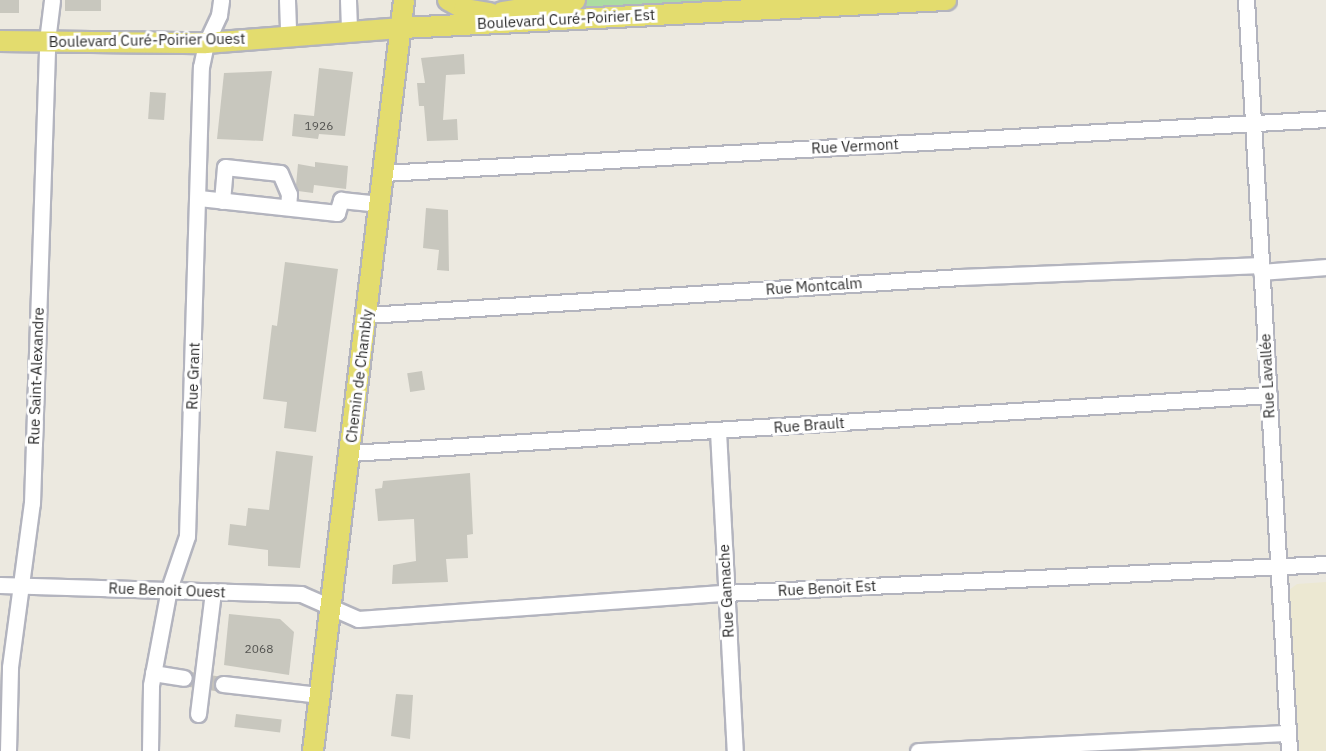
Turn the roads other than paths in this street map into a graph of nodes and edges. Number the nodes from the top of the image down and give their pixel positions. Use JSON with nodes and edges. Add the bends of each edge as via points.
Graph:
{"nodes":[{"id":1,"x":52,"y":0,"type":"edge"},
{"id":2,"x":221,"y":0,"type":"edge"},
{"id":3,"x":287,"y":0,"type":"edge"},
{"id":4,"x":348,"y":0,"type":"edge"},
{"id":5,"x":404,"y":0,"type":"edge"},
{"id":6,"x":448,"y":0,"type":"edge"},
{"id":7,"x":575,"y":0,"type":"edge"},
{"id":8,"x":946,"y":0,"type":"edge"},
{"id":9,"x":1246,"y":0,"type":"edge"},
{"id":10,"x":490,"y":14,"type":"junction"},
{"id":11,"x":402,"y":28,"type":"junction"},
{"id":12,"x":349,"y":32,"type":"junction"},
{"id":13,"x":288,"y":36,"type":"junction"},
{"id":14,"x":0,"y":41,"type":"edge"},
{"id":15,"x":47,"y":41,"type":"junction"},
{"id":16,"x":206,"y":43,"type":"junction"},
{"id":17,"x":1326,"y":119,"type":"edge"},
{"id":18,"x":1253,"y":124,"type":"junction"},
{"id":19,"x":384,"y":173,"type":"junction"},
{"id":20,"x":199,"y":198,"type":"junction"},
{"id":21,"x":222,"y":201,"type":"junction"},
{"id":22,"x":380,"y":204,"type":"junction"},
{"id":23,"x":288,"y":207,"type":"junction"},
{"id":24,"x":1326,"y":267,"type":"edge"},
{"id":25,"x":1261,"y":269,"type":"junction"},
{"id":26,"x":367,"y":315,"type":"junction"},
{"id":27,"x":1269,"y":395,"type":"junction"},
{"id":28,"x":718,"y":431,"type":"junction"},
{"id":29,"x":350,"y":453,"type":"junction"},
{"id":30,"x":1326,"y":564,"type":"edge"},
{"id":31,"x":1278,"y":567,"type":"junction"},
{"id":32,"x":0,"y":585,"type":"edge"},
{"id":33,"x":22,"y":586,"type":"junction"},
{"id":34,"x":169,"y":590,"type":"junction"},
{"id":35,"x":213,"y":591,"type":"junction"},
{"id":36,"x":725,"y":593,"type":"junction"},
{"id":37,"x":331,"y":608,"type":"junction"},
{"id":38,"x":153,"y":673,"type":"junction"},
{"id":39,"x":184,"y":678,"type":"tunnel mouth"},
{"id":40,"x":223,"y":684,"type":"tunnel mouth"},
{"id":41,"x":320,"y":695,"type":"junction"},
{"id":42,"x":198,"y":714,"type":"dead end"},
{"id":43,"x":1288,"y":733,"type":"junction"},
{"id":44,"x":8,"y":751,"type":"edge"},
{"id":45,"x":150,"y":751,"type":"edge"},
{"id":46,"x":313,"y":751,"type":"edge"},
{"id":47,"x":735,"y":751,"type":"edge"},
{"id":48,"x":918,"y":751,"type":"edge"},
{"id":49,"x":1289,"y":751,"type":"edge"}],
"edges":[{"from":1,"to":15,"type":"street","name":"Rue Saint-Alexandre"},
{"from":2,"to":16,"type":"street","name":"Rue Grant","via":[[219,15]]},
{"from":3,"to":13,"type":"street"},
{"from":4,"to":12,"type":"street"},
{"from":5,"to":11,"type":"main road","name":"Chemin de Chambly"},
{"from":6,"to":10,"type":"main road","via":[[464,9]]},
{"from":7,"to":10,"type":"main road"},
{"from":8,"to":11,"type":"main road","name":"Boulevard Curé-Poirier Est"},
{"from":9,"to":18,"type":"street","name":"Rue Lavallée"},
{"from":10,"to":11,"type":"main road"},
{"from":11,"to":12,"type":"main road","name":"Boulevard Curé-Poirier Ouest"},
{"from":11,"to":19,"type":"main road","name":"Chemin de Chambly"},
{"from":12,"to":13,"type":"main road","name":"Boulevard Curé-Poirier Ouest"},
{"from":13,"to":16,"type":"main road","name":"Boulevard Curé-Poirier Ouest"},
{"from":14,"to":15,"type":"main road","name":"Boulevard Curé-Poirier Ouest"},
{"from":15,"to":16,"type":"main road","name":"Boulevard Curé-Poirier Ouest"},
{"from":15,"to":33,"type":"street","name":"Rue Saint-Alexandre","via":[[32,503]]},
{"from":16,"to":20,"type":"street","name":"Rue Grant","via":[[201,67]]},
{"from":17,"to":18,"type":"street","name":"Rue Vermont"},
{"from":18,"to":19,"type":"street","name":"Rue Vermont"},
{"from":18,"to":25,"type":"street","name":"Rue Lavallée"},
{"from":19,"to":22,"type":"main road","name":"Chemin de Chambly"},
{"from":20,"to":21,"type":"street"},
{"from":20,"to":34,"type":"street","name":"Rue Grant","via":[[187,536]]},
{"from":21,"to":23,"type":"street"},
{"from":21,"to":23,"type":"street","via":[[225,167],[280,173],[289,194]]},
{"from":22,"to":23,"type":"street","via":[[341,200],[337,213]]},
{"from":22,"to":26,"type":"main road","name":"Chemin de Chambly"},
{"from":24,"to":25,"type":"street","name":"Rue Montcalm"},
{"from":25,"to":26,"type":"street","name":"Rue Montcalm","via":[[961,277]]},
{"from":25,"to":27,"type":"street","name":"Rue Lavallée"},
{"from":26,"to":29,"type":"main road","name":"Chemin de Chambly"},
{"from":27,"to":28,"type":"street","name":"Rue Brault"},
{"from":27,"to":31,"type":"street","name":"Rue Lavallée"},
{"from":28,"to":29,"type":"street","name":"Rue Brault"},
{"from":28,"to":36,"type":"street","name":"Rue Gamache"},
{"from":29,"to":37,"type":"main road","name":"Chemin de Chambly"},
{"from":30,"to":31,"type":"street","name":"Rue Benoit Est"},
{"from":31,"to":36,"type":"street","name":"Rue Benoit Est"},
{"from":31,"to":43,"type":"street","name":"Rue Lavallée"},
{"from":32,"to":33,"type":"street","name":"Rue Benoit Ouest"},
{"from":33,"to":34,"type":"street","name":"Rue Benoit Ouest"},
{"from":33,"to":44,"type":"street","name":"Rue Saint-Alexandre","via":[[10,667]]},
{"from":34,"to":35,"type":"street","name":"Rue Benoit Ouest"},
{"from":34,"to":38,"type":"street","name":"Rue Grant"},
{"from":35,"to":37,"type":"street","name":"Rue Benoit Ouest","via":[[301,594]]},
{"from":35,"to":42,"type":"street"},
{"from":36,"to":37,"type":"street","name":"Rue Benoit Est","via":[[358,619]]},
{"from":36,"to":47,"type":"street","name":"Rue Gamache"},
{"from":37,"to":41,"type":"main road","name":"Chemin de Chambly"},
{"from":38,"to":39,"type":"street"},
{"from":38,"to":45,"type":"street","name":"Rue Grant"},
{"from":40,"to":41,"type":"street"},
{"from":41,"to":46,"type":"main road","name":"Chemin de Chambly"},
{"from":43,"to":48,"type":"street"},
{"from":43,"to":49,"type":"street","name":"Rue Lavallée"}]}
